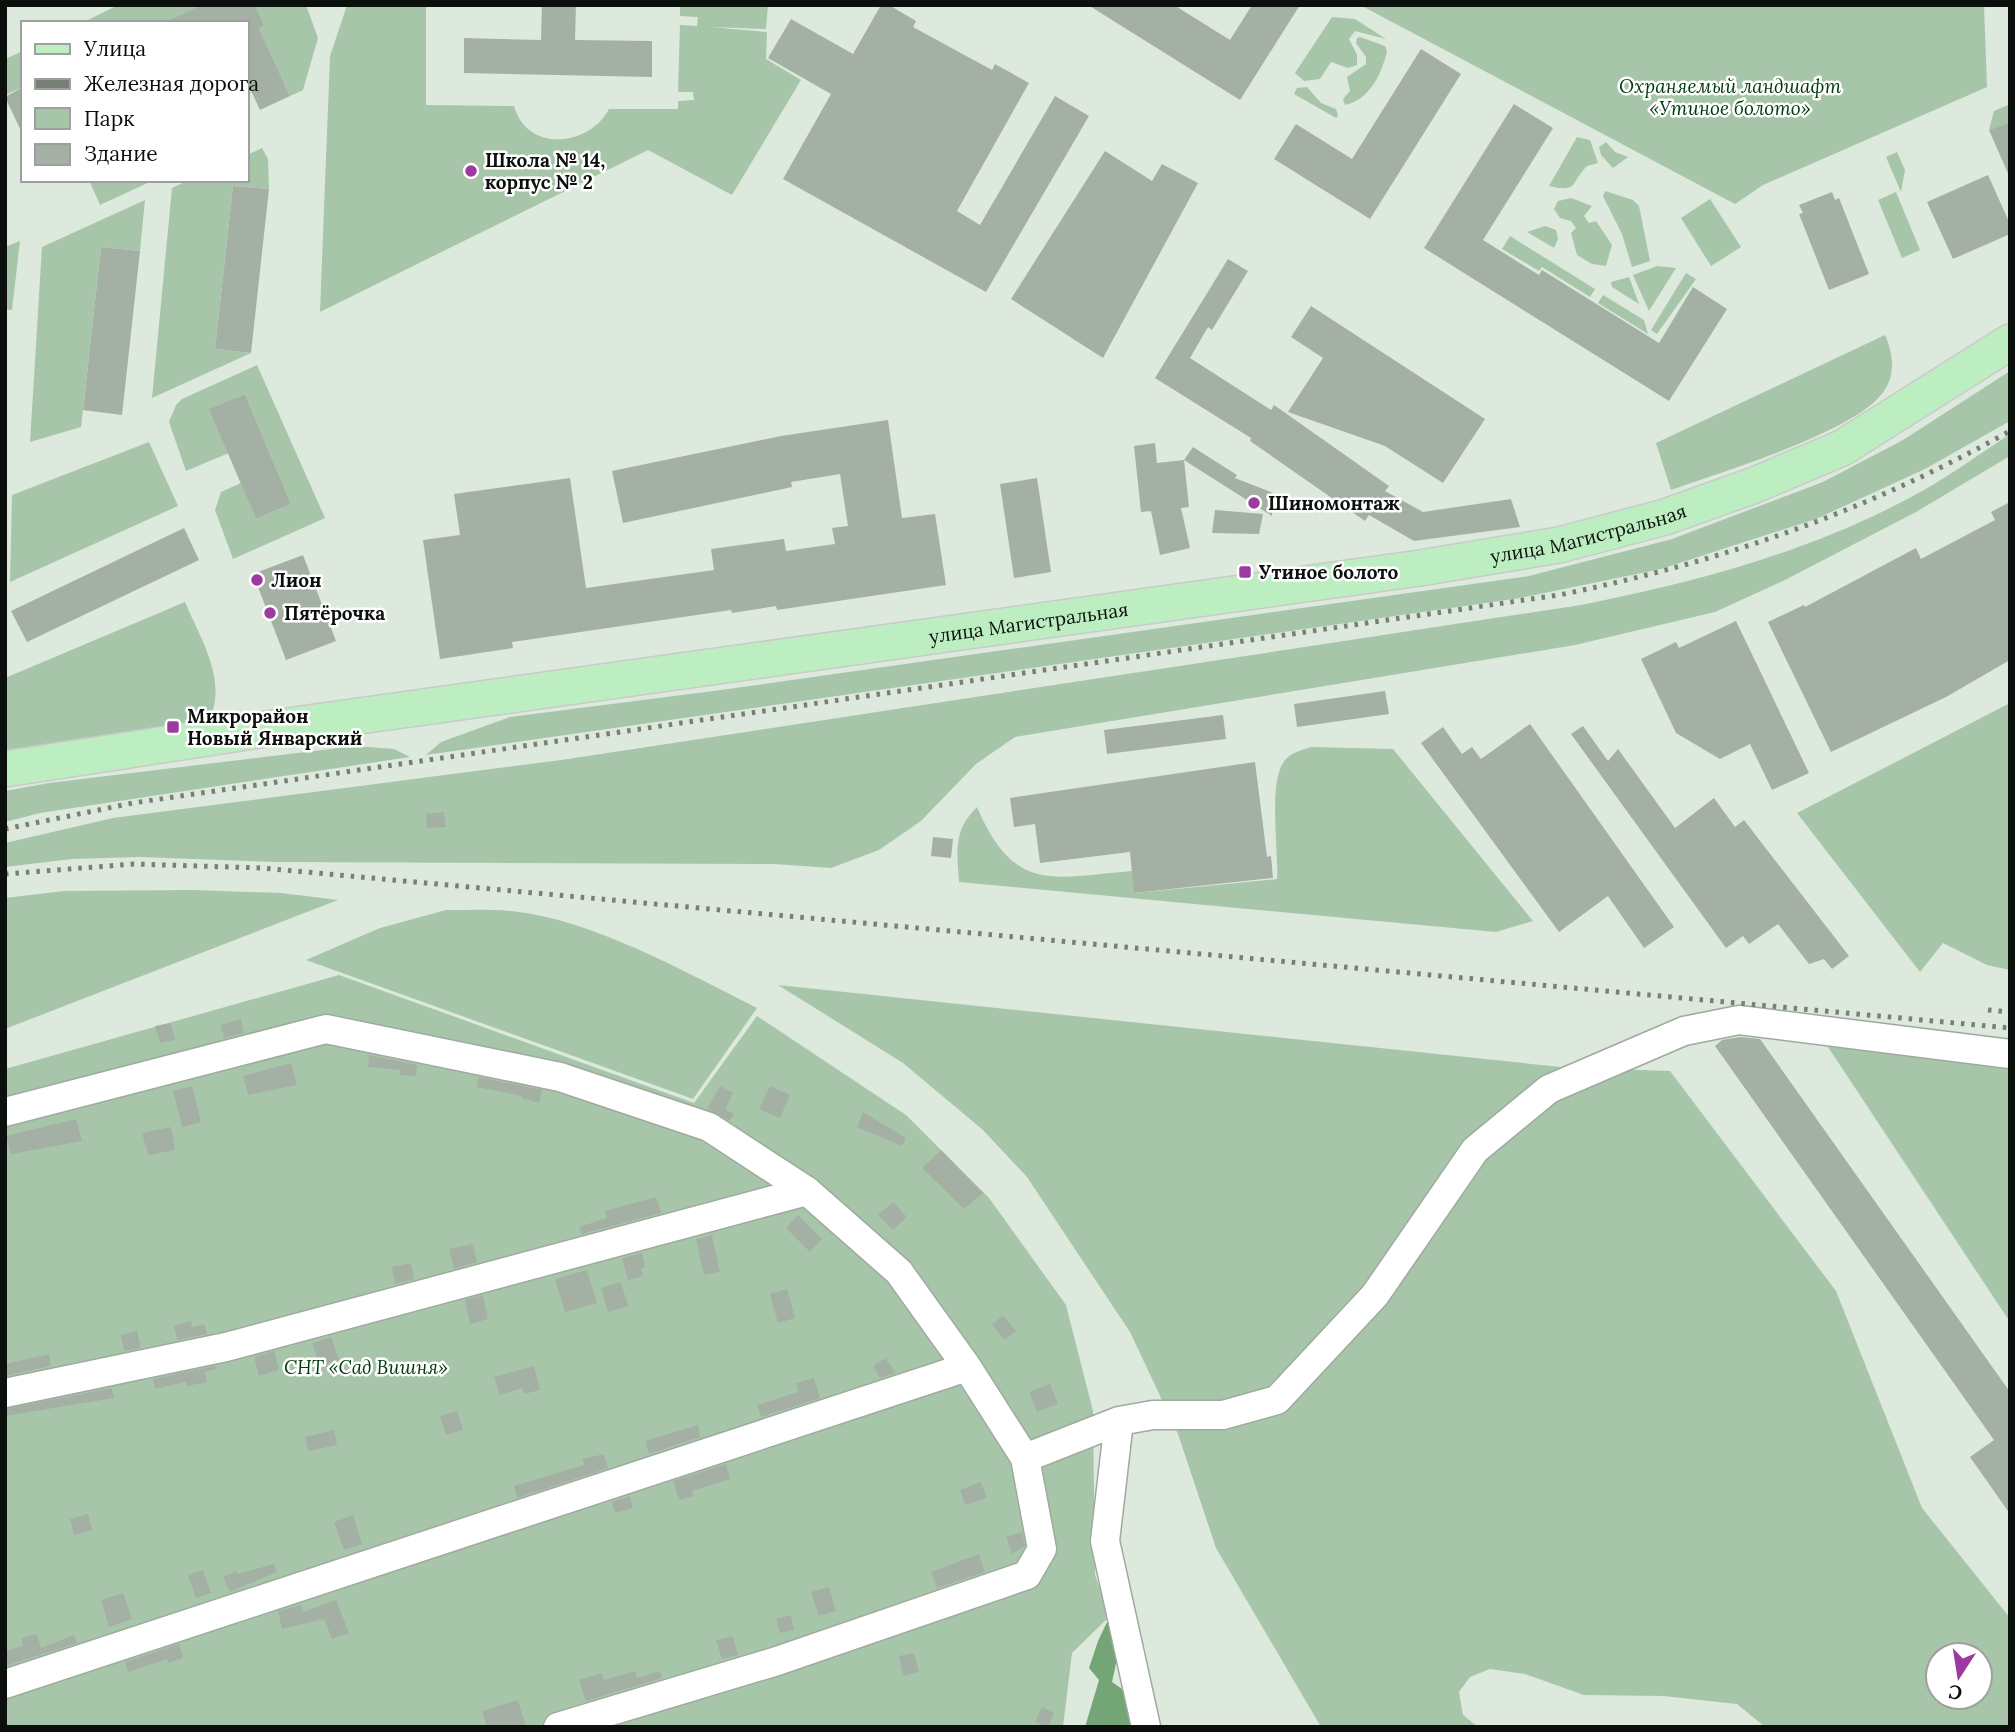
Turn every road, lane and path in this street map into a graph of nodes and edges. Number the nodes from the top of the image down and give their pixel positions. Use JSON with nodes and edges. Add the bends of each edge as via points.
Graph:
{"nodes":[{"id":1,"x":2010,"y":342,"type":"edge"},
{"id":2,"x":5,"y":769,"type":"edge"},
{"id":3,"x":2010,"y":1054,"type":"edge"},
{"id":4,"x":5,"y":1112,"type":"edge"},
{"id":5,"x":807,"y":1191,"type":"junction"},
{"id":6,"x":967,"y":1367,"type":"junction"},
{"id":7,"x":5,"y":1393,"type":"edge"},
{"id":8,"x":1119,"y":1421,"type":"junction"},
{"id":9,"x":1025,"y":1458,"type":"junction"},
{"id":10,"x":5,"y":1684,"type":"edge"},
{"id":11,"x":558,"y":1727,"type":"edge"},
{"id":12,"x":1146,"y":1727,"type":"edge"}],
"edges":[{"from":1,"to":2,"type":"main road","name":"улица Магистральная","via":[[1842,448],[1665,517],[1559,545]]},
{"from":3,"to":8,"type":"street","via":[[1739,1020],[1684,1031],[1549,1089],[1475,1150],[1375,1295],[1277,1400],[1223,1415],[1153,1415]]},
{"from":4,"to":5,"type":"street","via":[[326,1028],[560,1077],[659,1110],[709,1127]]},
{"from":5,"to":6,"type":"street","via":[[899,1272]]},
{"from":5,"to":7,"type":"street","via":[[226,1347]]},
{"from":6,"to":9,"type":"street"},
{"from":6,"to":10,"type":"street"},
{"from":8,"to":9,"type":"street"},
{"from":8,"to":12,"type":"street","via":[[1105,1541]]},
{"from":9,"to":11,"type":"street","via":[[1042,1549],[1027,1575],[777,1661]]}]}
